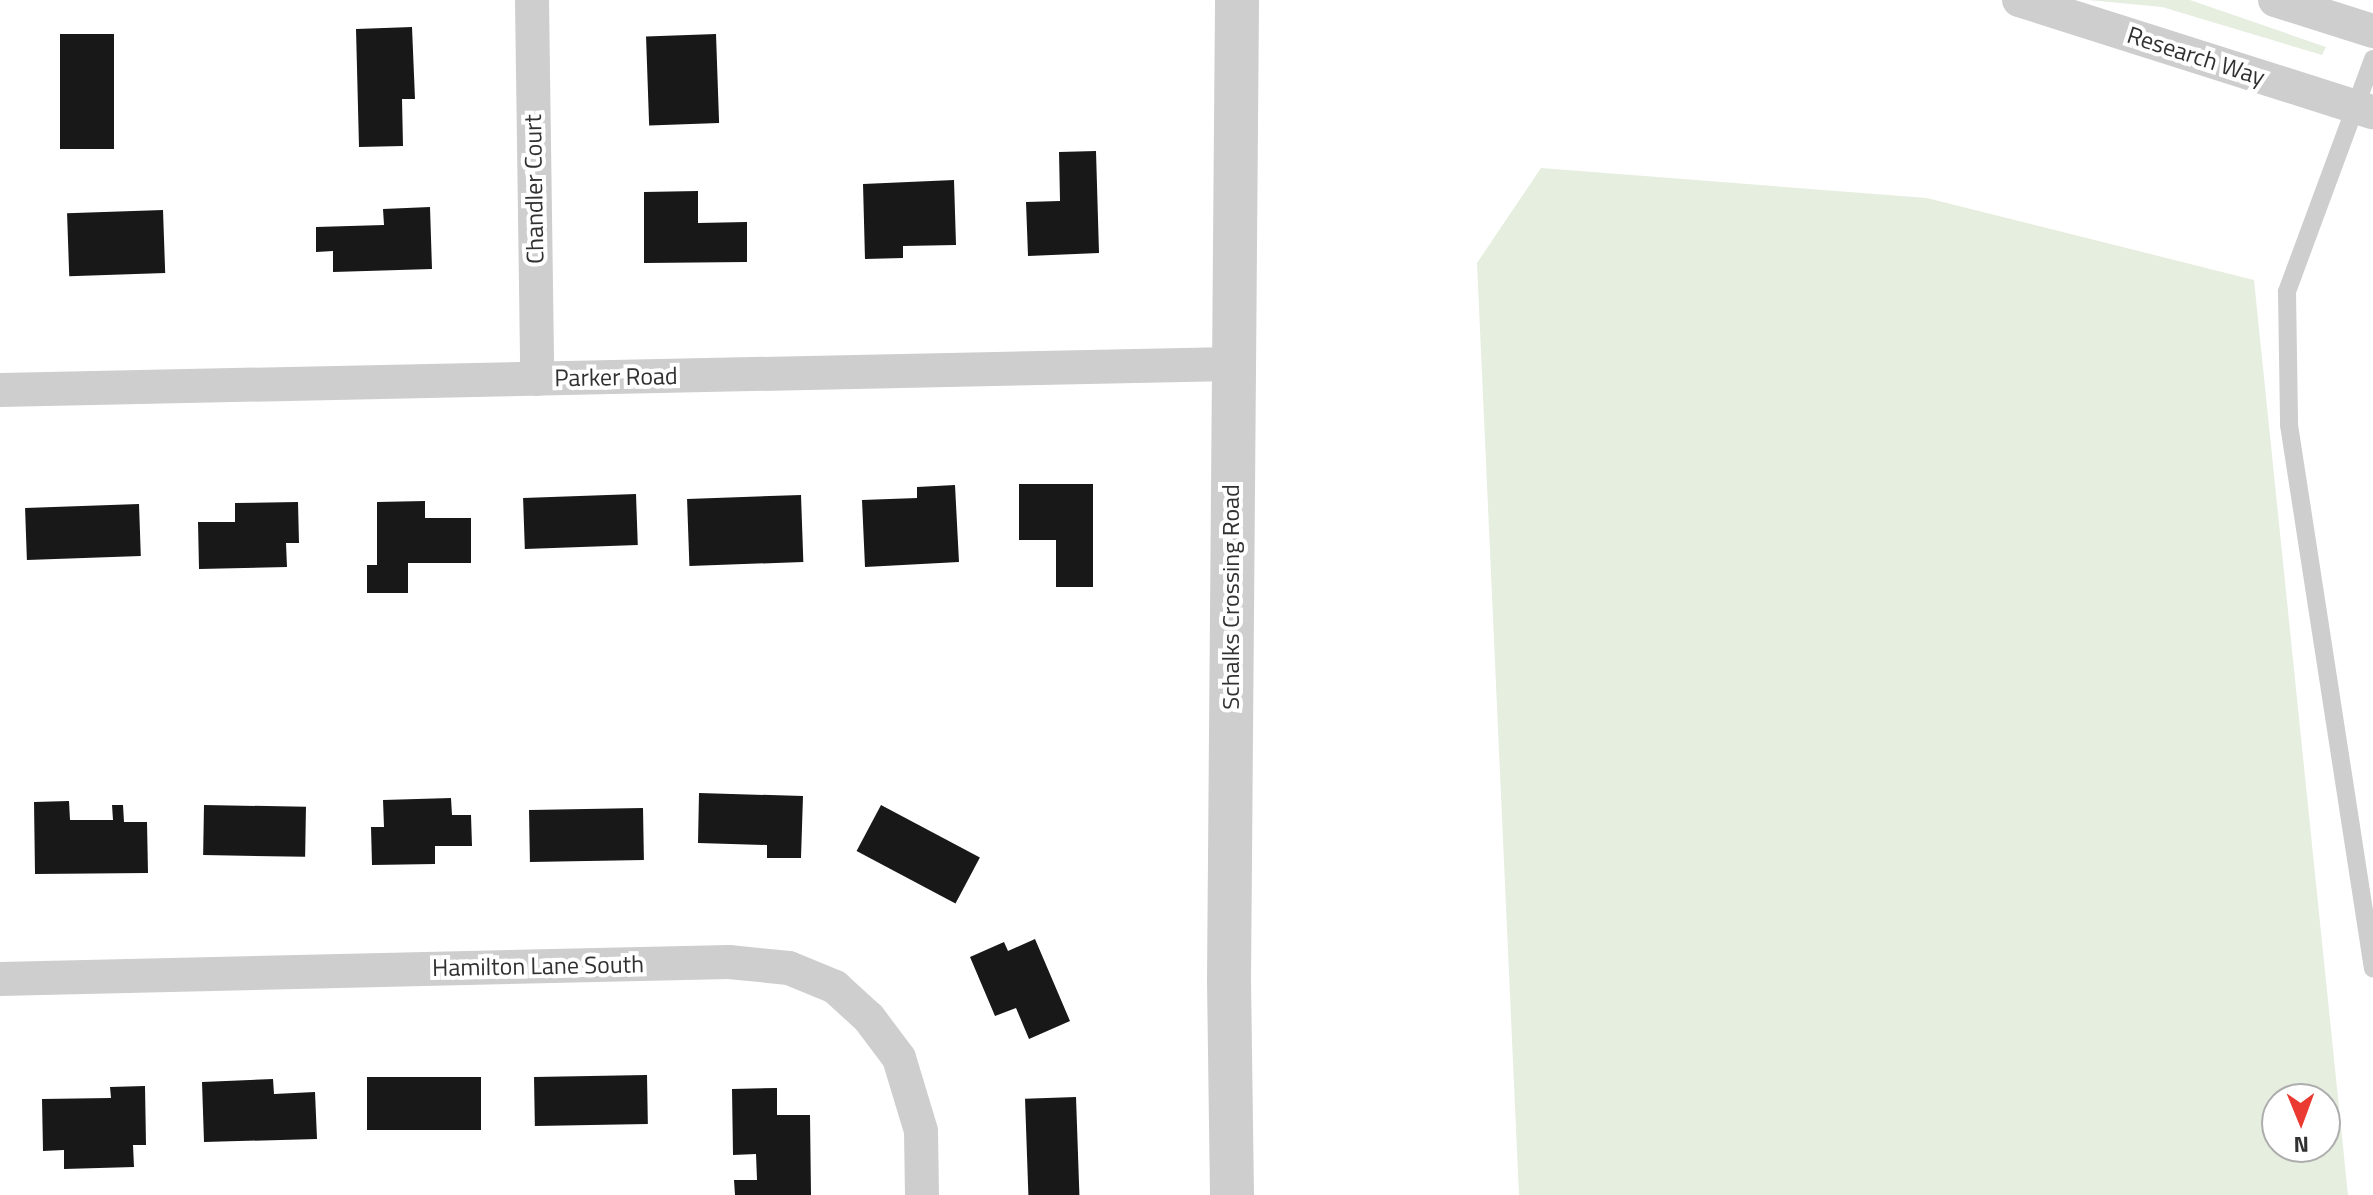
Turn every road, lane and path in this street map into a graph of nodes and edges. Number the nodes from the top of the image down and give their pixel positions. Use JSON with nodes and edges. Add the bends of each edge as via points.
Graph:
{"nodes":[{"id":1,"x":532,"y":0,"type":"edge"},
{"id":2,"x":1237,"y":0,"type":"edge"},
{"id":3,"x":2019,"y":0,"type":"edge"},
{"id":4,"x":2275,"y":0,"type":"edge"},
{"id":5,"x":2373,"y":31,"type":"edge"},
{"id":6,"x":2373,"y":59,"type":"edge"},
{"id":7,"x":2364,"y":110,"type":"edge"},
{"id":8,"x":1232,"y":364,"type":"junction"},
{"id":9,"x":537,"y":379,"type":"junction"},
{"id":10,"x":0,"y":390,"type":"edge"},
{"id":11,"x":2373,"y":969,"type":"edge"},
{"id":12,"x":0,"y":979,"type":"edge"},
{"id":13,"x":922,"y":1195,"type":"edge"},
{"id":14,"x":1232,"y":1195,"type":"edge"}],
"edges":[{"from":1,"to":9,"type":"street","name":"Chandler Court"},
{"from":2,"to":8,"type":"street","name":"Schalks Crossing Road"},
{"from":3,"to":7,"type":"street","name":"Research Way"},
{"from":4,"to":5,"type":"street"},
{"from":6,"to":7,"type":"lane"},
{"from":7,"to":11,"type":"lane","via":[[2287,292],[2289,425]]},
{"from":8,"to":9,"type":"street","name":"Parker Road"},
{"from":8,"to":14,"type":"street","name":"Schalks Crossing Road"},
{"from":9,"to":10,"type":"street","name":"Parker Road"},
{"from":12,"to":13,"type":"street","name":"Hamilton Lane South","via":[[729,962],[789,968],[835,987],[869,1018],[899,1058],[921,1131]]}]}
